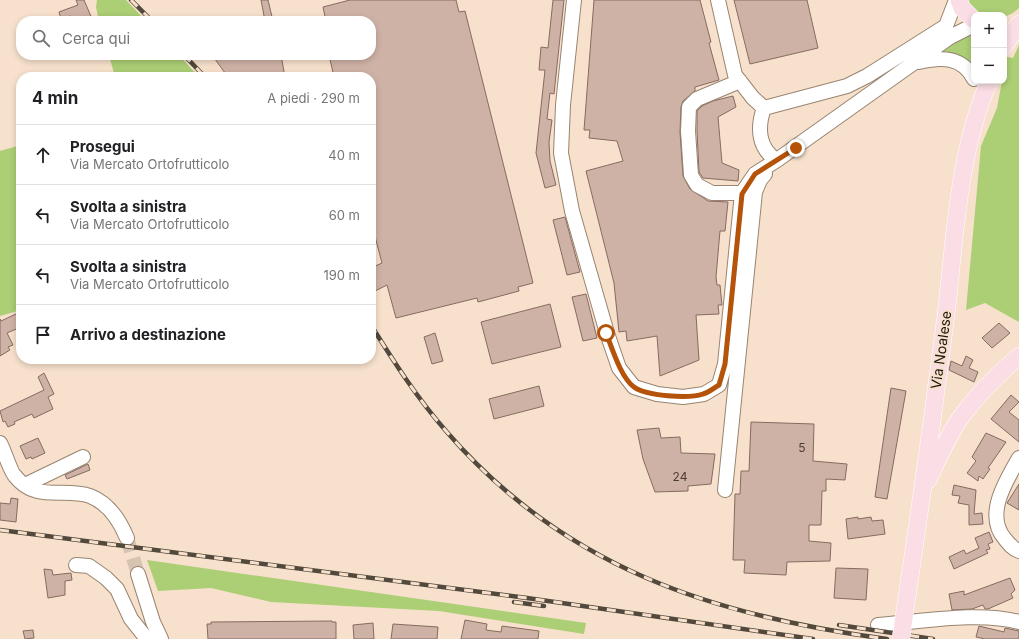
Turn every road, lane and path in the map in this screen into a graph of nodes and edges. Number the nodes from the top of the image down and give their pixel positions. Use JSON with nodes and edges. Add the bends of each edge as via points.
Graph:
{"nodes":[{"id":1,"x":574,"y":0,"type":"edge"},
{"id":2,"x":718,"y":0,"type":"edge"},
{"id":3,"x":958,"y":0,"type":"edge"},
{"id":4,"x":971,"y":17,"type":"edge"},
{"id":5,"x":1019,"y":21,"type":"edge"},
{"id":6,"x":1019,"y":24,"type":"edge"},
{"id":7,"x":971,"y":26,"type":"edge"},
{"id":8,"x":1007,"y":26,"type":"edge"},
{"id":9,"x":1007,"y":42,"type":"edge"},
{"id":10,"x":914,"y":63,"type":"junction"},
{"id":11,"x":971,"y":71,"type":"edge"},
{"id":12,"x":740,"y":81,"type":"junction"},
{"id":13,"x":982,"y":84,"type":"edge"},
{"id":14,"x":764,"y":108,"type":"junction"},
{"id":15,"x":777,"y":160,"type":"junction"},
{"id":16,"x":742,"y":194,"type":"junction"},
{"id":17,"x":1019,"y":356,"type":"edge"},
{"id":18,"x":962,"y":417,"type":"junction"},
{"id":19,"x":931,"y":418,"type":"junction"},
{"id":20,"x":0,"y":443,"type":"edge"},
{"id":21,"x":83,"y":457,"type":"dead end"},
{"id":22,"x":1019,"y":458,"type":"edge"},
{"id":23,"x":24,"y":485,"type":"junction"},
{"id":24,"x":724,"y":490,"type":"dead end"},
{"id":25,"x":921,"y":494,"type":"junction"},
{"id":26,"x":128,"y":538,"type":"tunnel mouth"},
{"id":27,"x":1019,"y":551,"type":"edge"},
{"id":28,"x":76,"y":565,"type":"dead end"},
{"id":29,"x":138,"y":574,"type":"tunnel mouth"},
{"id":30,"x":1019,"y":622,"type":"edge"},
{"id":31,"x":878,"y":625,"type":"dead end"},
{"id":32,"x":148,"y":639,"type":"edge"},
{"id":33,"x":161,"y":639,"type":"edge"},
{"id":34,"x":901,"y":639,"type":"edge"}],
"edges":[{"from":1,"to":16,"type":"street","via":[[563,105],[561,153],[572,211],[606,333],[620,368],[634,388],[683,397],[704,394],[719,385],[725,364]]},
{"from":2,"to":12,"type":"street","via":[[735,75]]},
{"from":3,"to":4,"type":"main road"},
{"from":3,"to":14,"type":"street","via":[[946,26],[868,76],[847,86]]},
{"from":5,"to":8,"type":"main road"},
{"from":6,"to":9,"type":"main road"},
{"from":7,"to":10,"type":"street","via":[[950,37]]},
{"from":10,"to":11,"type":"street","via":[[936,58],[956,61]]},
{"from":10,"to":15,"type":"street"},
{"from":12,"to":14,"type":"street"},
{"from":12,"to":16,"type":"street","via":[[697,100],[689,108],[688,131],[691,175],[697,185],[712,193]]},
{"from":13,"to":19,"type":"main road","name":"Via Noalese","via":[[963,174]]},
{"from":14,"to":15,"type":"street","via":[[760,120],[762,144],[768,155]]},
{"from":15,"to":16,"type":"street","via":[[755,174]]},
{"from":15,"to":24,"type":"street","via":[[760,180],[755,192]]},
{"from":17,"to":18,"type":"main road","via":[[1002,371]]},
{"from":18,"to":19,"type":"main road","via":[[945,423]]},
{"from":18,"to":25,"type":"main road","via":[[946,442]]},
{"from":19,"to":25,"type":"main road","name":"Via Noalese"},
{"from":20,"to":23,"type":"street","via":[[14,476]]},
{"from":21,"to":23,"type":"street"},
{"from":22,"to":27,"type":"street","via":[[1000,494],[996,524],[1014,550]]},
{"from":23,"to":26,"type":"street","via":[[42,492],[89,496],[110,509]]},
{"from":25,"to":34,"type":"main road","name":"Via Noalese","bridge":true},
{"from":28,"to":32,"type":"street","via":[[89,566],[117,589],[131,619]]},
{"from":29,"to":33,"type":"street"},
{"from":30,"to":31,"type":"street","via":[[999,618]]}]}
